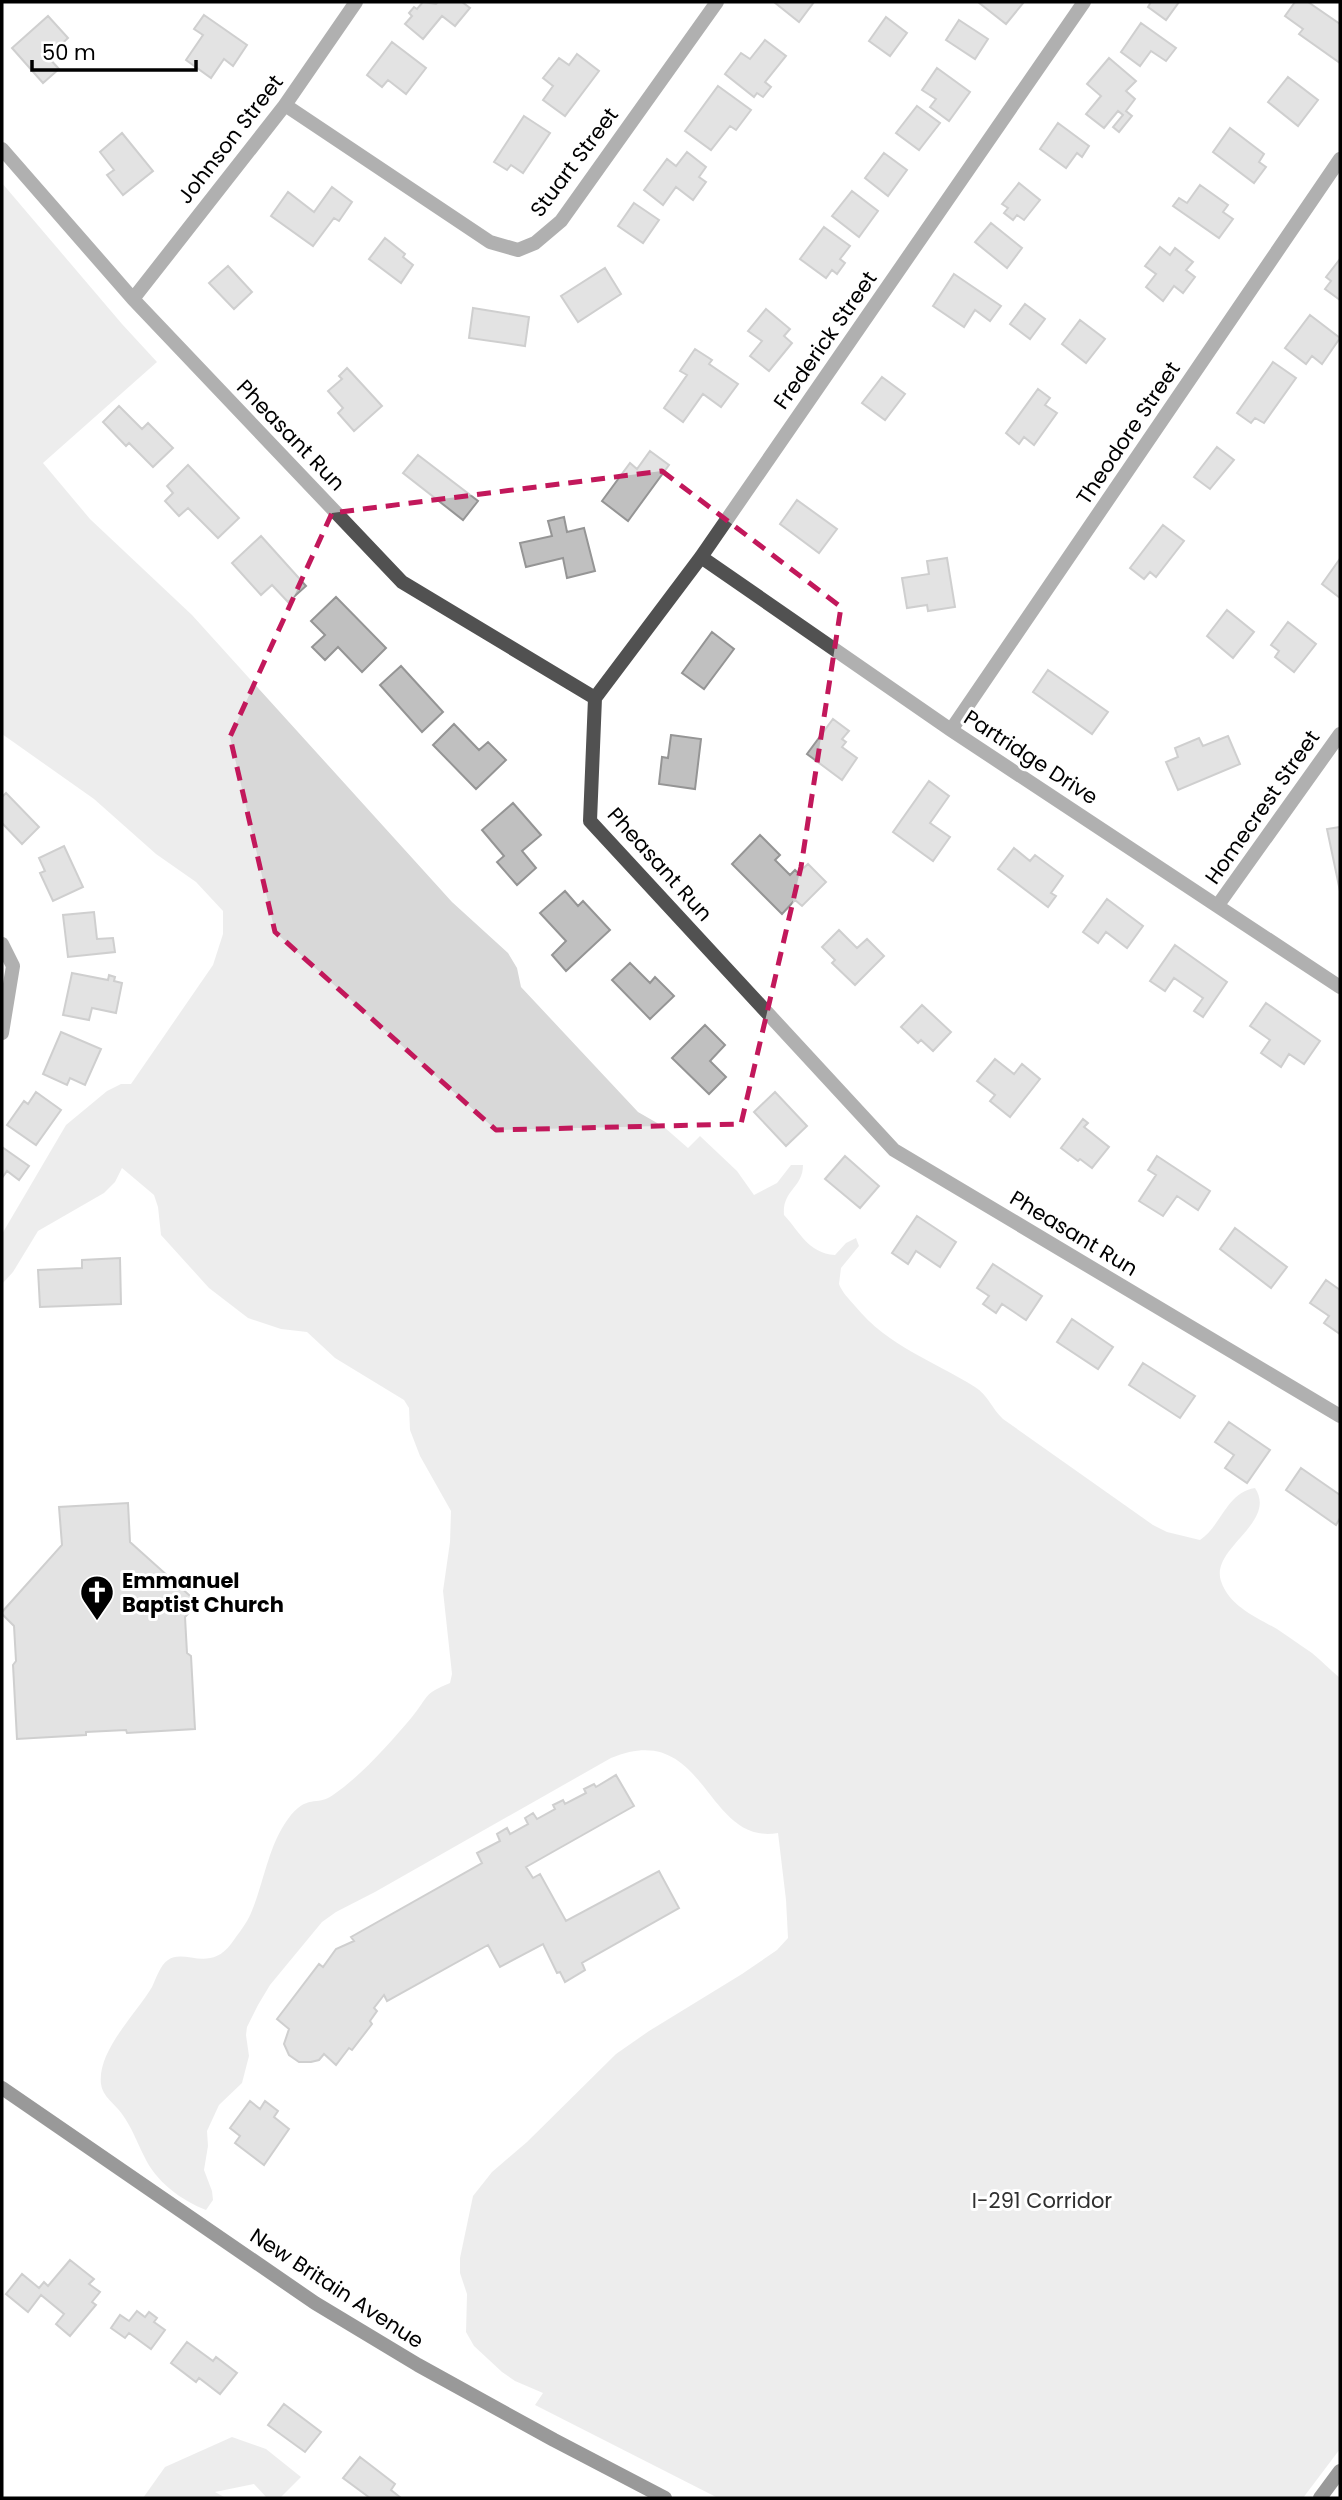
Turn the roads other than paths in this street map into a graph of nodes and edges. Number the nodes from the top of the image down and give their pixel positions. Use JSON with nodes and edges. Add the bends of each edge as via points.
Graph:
{"nodes":[{"id":1,"x":356,"y":2,"type":"edge"},
{"id":2,"x":717,"y":2,"type":"edge"},
{"id":3,"x":1084,"y":2,"type":"edge"},
{"id":4,"x":285,"y":105,"type":"junction"},
{"id":5,"x":2,"y":149,"type":"edge"},
{"id":6,"x":1340,"y":159,"type":"edge"},
{"id":7,"x":132,"y":299,"type":"junction"},
{"id":8,"x":701,"y":557,"type":"junction"},
{"id":9,"x":595,"y":698,"type":"junction"},
{"id":10,"x":951,"y":730,"type":"junction"},
{"id":11,"x":1340,"y":734,"type":"edge"},
{"id":12,"x":1218,"y":905,"type":"junction"},
{"id":13,"x":2,"y":944,"type":"edge"},
{"id":14,"x":1340,"y":987,"type":"edge"},
{"id":15,"x":2,"y":1033,"type":"edge"},
{"id":16,"x":1340,"y":1416,"type":"edge"},
{"id":17,"x":2,"y":2088,"type":"edge"},
{"id":18,"x":1340,"y":2471,"type":"edge"},
{"id":19,"x":665,"y":2498,"type":"edge"},
{"id":20,"x":1320,"y":2498,"type":"edge"}],
"edges":[{"from":1,"to":4,"type":"street","name":"Johnson Street"},
{"from":2,"to":4,"type":"street","name":"Stuart Street","via":[[561,220],[535,243],[518,250],[489,242]]},
{"from":3,"to":8,"type":"street","name":"Frederick Street"},
{"from":4,"to":7,"type":"street","name":"Johnson Street"},
{"from":5,"to":7,"type":"street","name":"Pheasant Run"},
{"from":6,"to":10,"type":"street","name":"Theodore Street"},
{"from":7,"to":9,"type":"street","name":"Pheasant Run","via":[[402,582]]},
{"from":8,"to":9,"type":"street","name":"Frederick Street"},
{"from":8,"to":10,"type":"street","name":"Partridge Drive"},
{"from":9,"to":16,"type":"street","name":"Pheasant Run","via":[[590,821],[894,1150]]},
{"from":10,"to":12,"type":"street","name":"Partridge Drive"},
{"from":11,"to":12,"type":"street","name":"Homecrest Street"},
{"from":12,"to":14,"type":"street","name":"Partridge Drive"},
{"from":13,"to":15,"type":"street","via":[[13,966]]},
{"from":17,"to":19,"type":"main road","name":"New Britain Avenue","via":[[315,2303],[429,2372]]},
{"from":18,"to":20,"type":"main road"}]}
